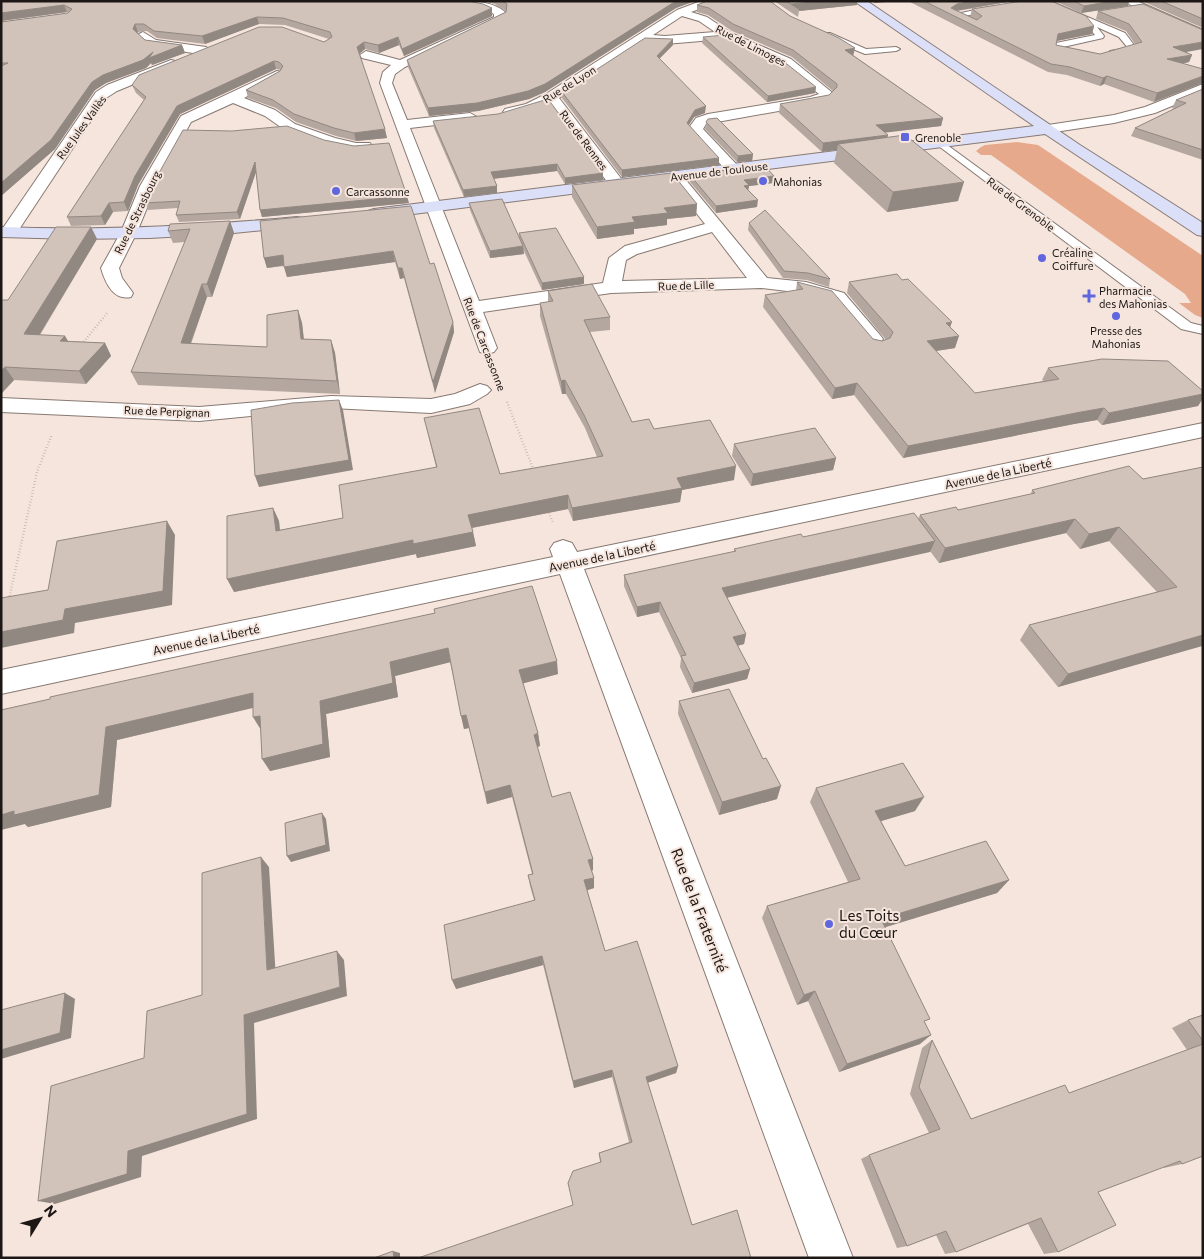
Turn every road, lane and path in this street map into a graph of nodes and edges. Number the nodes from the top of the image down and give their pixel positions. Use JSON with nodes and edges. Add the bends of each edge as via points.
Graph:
{"nodes":[{"id":1,"x":456,"y":1,"type":"edge"},
{"id":2,"x":716,"y":1,"type":"edge"},
{"id":3,"x":859,"y":1,"type":"edge"},
{"id":4,"x":1042,"y":1,"type":"edge"},
{"id":5,"x":1031,"y":3,"type":"edge"},
{"id":6,"x":1133,"y":5,"type":"edge"},
{"id":7,"x":1002,"y":7,"type":"edge"},
{"id":8,"x":681,"y":12,"type":"junction"},
{"id":9,"x":1098,"y":14,"type":"edge"},
{"id":10,"x":1084,"y":18,"type":"junction"},
{"id":11,"x":974,"y":24,"type":"edge"},
{"id":12,"x":820,"y":32,"type":"edge"},
{"id":13,"x":1203,"y":34,"type":"edge"},
{"id":14,"x":143,"y":35,"type":"edge"},
{"id":15,"x":728,"y":35,"type":"junction"},
{"id":16,"x":641,"y":38,"type":"junction"},
{"id":17,"x":222,"y":44,"type":"edge"},
{"id":18,"x":896,"y":49,"type":"dead end"},
{"id":19,"x":206,"y":51,"type":"junction"},
{"id":20,"x":366,"y":55,"type":"edge"},
{"id":21,"x":1106,"y":55,"type":"edge"},
{"id":22,"x":1090,"y":56,"type":"edge"},
{"id":23,"x":401,"y":64,"type":"junction"},
{"id":24,"x":277,"y":75,"type":"edge"},
{"id":25,"x":1203,"y":88,"type":"edge"},
{"id":26,"x":551,"y":97,"type":"junction"},
{"id":27,"x":233,"y":98,"type":"junction"},
{"id":28,"x":500,"y":114,"type":"edge"},
{"id":29,"x":480,"y":116,"type":"edge"},
{"id":30,"x":290,"y":127,"type":"junction"},
{"id":31,"x":1048,"y":129,"type":"junction"},
{"id":32,"x":268,"y":130,"type":"edge"},
{"id":33,"x":405,"y":133,"type":"junction"},
{"id":34,"x":939,"y":142,"type":"junction"},
{"id":35,"x":733,"y":169,"type":"junction"},
{"id":36,"x":676,"y":176,"type":"junction"},
{"id":37,"x":617,"y":184,"type":"junction"},
{"id":38,"x":434,"y":208,"type":"junction"},
{"id":39,"x":355,"y":216,"type":"edge"},
{"id":40,"x":316,"y":220,"type":"edge"},
{"id":41,"x":715,"y":226,"type":"junction"},
{"id":42,"x":129,"y":232,"type":"junction"},
{"id":43,"x":1203,"y":232,"type":"edge"},
{"id":44,"x":5,"y":233,"type":"edge"},
{"id":45,"x":761,"y":283,"type":"junction"},
{"id":46,"x":612,"y":288,"type":"junction"},
{"id":47,"x":124,"y":293,"type":"joint"},
{"id":48,"x":472,"y":308,"type":"junction"},
{"id":49,"x":1203,"y":330,"type":"edge"},
{"id":50,"x":82,"y":345,"type":"edge"},
{"id":51,"x":878,"y":345,"type":"edge"},
{"id":52,"x":486,"y":348,"type":"dead end"},
{"id":53,"x":480,"y":390,"type":"dead end"},
{"id":54,"x":506,"y":400,"type":"dead end"},
{"id":55,"x":1,"y":405,"type":"edge"},
{"id":56,"x":64,"y":406,"type":"junction"},
{"id":57,"x":1203,"y":430,"type":"edge"},
{"id":58,"x":534,"y":473,"type":"edge"},
{"id":59,"x":545,"y":501,"type":"edge"},
{"id":60,"x":565,"y":556,"type":"junction"},
{"id":61,"x":8,"y":604,"type":"edge"},
{"id":62,"x":1,"y":682,"type":"edge"},
{"id":63,"x":832,"y":1258,"type":"edge"}],
"edges":[{"from":1,"to":23,"type":"street","via":[[492,8],[500,13],[499,19]]},
{"from":2,"to":8,"type":"street","name":"Rue de Lyon"},
{"from":3,"to":31,"type":"street"},
{"from":4,"to":5,"type":"lane"},
{"from":4,"to":10,"type":"lane"},
{"from":6,"to":13,"type":"street"},
{"from":7,"to":11,"type":"lane","via":[[956,15]]},
{"from":8,"to":15,"type":"street","name":"Rue de Limoges","via":[[702,19]]},
{"from":8,"to":16,"type":"street","name":"Rue de Lyon"},
{"from":9,"to":10,"type":"lane"},
{"from":10,"to":21,"type":"lane","via":[[1122,35],[1133,49]]},
{"from":10,"to":22,"type":"lane","via":[[1100,36],[1059,45],[1058,50]]},
{"from":12,"to":18,"type":"lane","via":[[865,52]]},
{"from":14,"to":19,"type":"street","via":[[152,43]]},
{"from":15,"to":16,"type":"street","via":[[665,40]]},
{"from":15,"to":35,"type":"street","name":"Rue de Limoges","via":[[787,62],[828,94],[812,101],[701,121],[695,128]]},
{"from":16,"to":26,"type":"street","name":"Rue de Lyon"},
{"from":17,"to":19,"type":"street","name":"Rue Jules Vallès"},
{"from":19,"to":44,"type":"street","name":"Rue Jules Vallès","via":[[101,95]]},
{"from":20,"to":23,"type":"street"},
{"from":23,"to":33,"type":"street","name":"Rue de Carcassonne","via":[[389,72],[386,83]]},
{"from":24,"to":27,"type":"street","name":"Rue de Strasbourg"},
{"from":25,"to":31,"type":"street","via":[[1150,110]]},
{"from":26,"to":28,"type":"street","name":"Rue de Lyon","via":[[531,107]]},
{"from":26,"to":37,"type":"street","name":"Rue de Rennes"},
{"from":27,"to":30,"type":"street","via":[[270,113]]},
{"from":27,"to":42,"type":"street","name":"Rue de Strasbourg","via":[[186,119],[184,132],[148,186]]},
{"from":29,"to":33,"type":"street"},
{"from":30,"to":32,"type":"street"},
{"from":30,"to":33,"type":"street","via":[[356,147],[387,144]]},
{"from":31,"to":34,"type":"street","name":"Avenue de Toulouse"},
{"from":31,"to":43,"type":"street"},
{"from":33,"to":38,"type":"street","name":"Rue de Carcassonne"},
{"from":34,"to":35,"type":"street","name":"Avenue de Toulouse"},
{"from":34,"to":49,"type":"lane","name":"Rue de Grenoble","via":[[1186,326]]},
{"from":35,"to":36,"type":"street","name":"Avenue de Toulouse"},
{"from":36,"to":37,"type":"street","name":"Avenue de Toulouse"},
{"from":36,"to":41,"type":"street"},
{"from":37,"to":38,"type":"street","name":"Avenue de Toulouse"},
{"from":38,"to":39,"type":"street","name":"Avenue de Toulouse"},
{"from":38,"to":48,"type":"street","name":"Rue de Carcassonne"},
{"from":40,"to":42,"type":"street"},
{"from":41,"to":45,"type":"street"},
{"from":41,"to":46,"type":"street","via":[[631,250],[618,258]]},
{"from":42,"to":44,"type":"street"},
{"from":42,"to":47,"type":"street","name":"Rue de Strasbourg","via":[[110,268],[113,279]]},
{"from":45,"to":46,"type":"street","name":"Rue de Lille"},
{"from":45,"to":51,"type":"street","name":"Rue de Lille","via":[[806,288],[837,298]]},
{"from":46,"to":48,"type":"street","name":"Rue de Lille"},
{"from":47,"to":50,"type":"path"},
{"from":48,"to":52,"type":"street","name":"Rue de Carcassonne"},
{"from":53,"to":56,"type":"street","name":"Rue de Perpignan","via":[[462,399],[431,406],[331,402],[199,414]]},
{"from":54,"to":58,"type":"path","name":"Rue de Carcassonne"},
{"from":55,"to":56,"type":"street","name":"Rue de Perpignan"},
{"from":56,"to":61,"type":"path","via":[[37,472]]},
{"from":57,"to":60,"type":"street","name":"Avenue de la Liberté"},
{"from":59,"to":60,"type":"path"},
{"from":60,"to":62,"type":"street","name":"Avenue de la Liberté"},
{"from":60,"to":63,"type":"street","name":"Rue de la Fraternité"}]}
